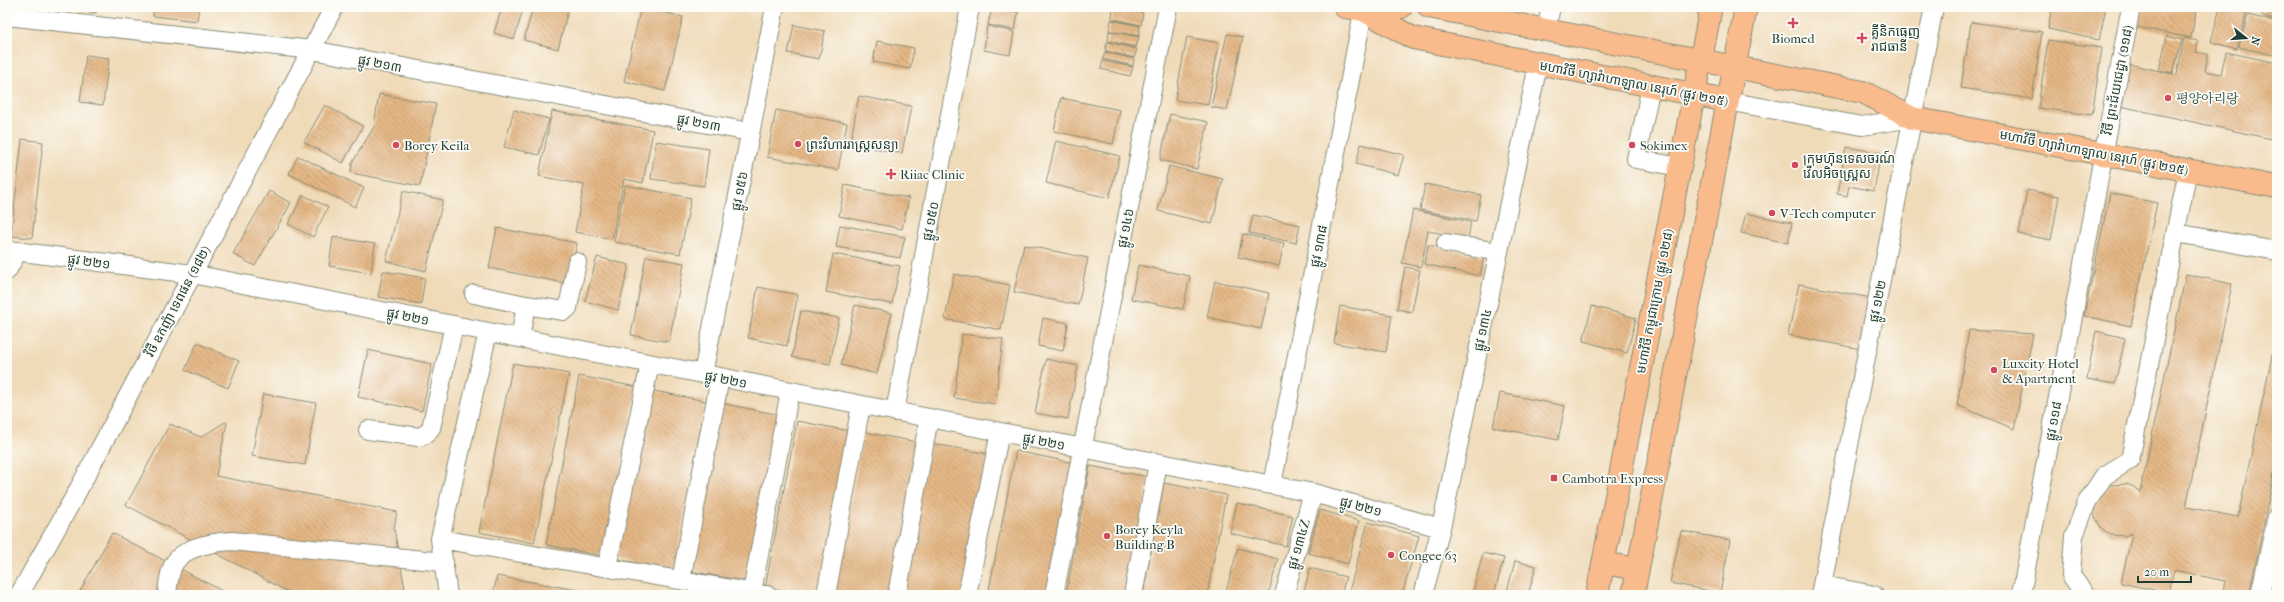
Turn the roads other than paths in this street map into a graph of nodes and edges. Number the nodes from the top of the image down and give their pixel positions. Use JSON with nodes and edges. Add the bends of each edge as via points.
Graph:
{"nodes":[{"id":1,"x":334,"y":7,"type":"edge"},
{"id":2,"x":775,"y":7,"type":"edge"},
{"id":3,"x":970,"y":7,"type":"edge"},
{"id":4,"x":1168,"y":7,"type":"edge"},
{"id":5,"x":1401,"y":7,"type":"edge"},
{"id":6,"x":1429,"y":7,"type":"edge"},
{"id":7,"x":1551,"y":7,"type":"edge"},
{"id":8,"x":1711,"y":7,"type":"edge"},
{"id":9,"x":1746,"y":7,"type":"edge"},
{"id":10,"x":1934,"y":7,"type":"edge"},
{"id":11,"x":2131,"y":7,"type":"edge"},
{"id":12,"x":1357,"y":8,"type":"edge"},
{"id":13,"x":7,"y":16,"type":"edge"},
{"id":14,"x":1546,"y":30,"type":"junction"},
{"id":15,"x":312,"y":50,"type":"junction"},
{"id":16,"x":1701,"y":60,"type":"junction"},
{"id":17,"x":1538,"y":64,"type":"junction"},
{"id":18,"x":1734,"y":67,"type":"junction"},
{"id":19,"x":1651,"y":86,"type":"junction"},
{"id":20,"x":1694,"y":94,"type":"junction"},
{"id":21,"x":1727,"y":101,"type":"junction"},
{"id":22,"x":1912,"y":118,"type":"junction"},
{"id":23,"x":750,"y":132,"type":"junction"},
{"id":24,"x":2103,"y":154,"type":"junction"},
{"id":25,"x":1680,"y":167,"type":"junction"},
{"id":26,"x":2188,"y":170,"type":"junction"},
{"id":27,"x":2277,"y":187,"type":"edge"},
{"id":28,"x":2176,"y":233,"type":"junction"},
{"id":29,"x":1446,"y":243,"type":"dead end"},
{"id":30,"x":12,"y":250,"type":"edge"},
{"id":31,"x":2277,"y":251,"type":"edge"},
{"id":32,"x":1499,"y":252,"type":"junction"},
{"id":33,"x":577,"y":262,"type":"dead end"},
{"id":34,"x":7,"y":271,"type":"edge"},
{"id":35,"x":192,"y":274,"type":"junction"},
{"id":36,"x":474,"y":294,"type":"dead end"},
{"id":37,"x":526,"y":305,"type":"junction"},
{"id":38,"x":454,"y":325,"type":"junction"},
{"id":39,"x":488,"y":332,"type":"junction"},
{"id":40,"x":520,"y":338,"type":"junction"},
{"id":41,"x":650,"y":364,"type":"junction"},
{"id":42,"x":712,"y":376,"type":"junction"},
{"id":43,"x":790,"y":391,"type":"junction"},
{"id":44,"x":861,"y":406,"type":"junction"},
{"id":45,"x":895,"y":412,"type":"junction"},
{"id":46,"x":929,"y":418,"type":"junction"},
{"id":47,"x":368,"y":430,"type":"dead end"},
{"id":48,"x":1000,"y":432,"type":"junction"},
{"id":49,"x":1082,"y":448,"type":"junction"},
{"id":50,"x":1158,"y":463,"type":"junction"},
{"id":51,"x":1272,"y":485,"type":"junction"},
{"id":52,"x":1313,"y":493,"type":"junction"},
{"id":53,"x":2277,"y":516,"type":"edge"},
{"id":54,"x":1441,"y":528,"type":"junction"},
{"id":55,"x":440,"y":539,"type":"junction"},
{"id":56,"x":444,"y":562,"type":"junction"},
{"id":57,"x":1603,"y":563,"type":"junction"},
{"id":58,"x":607,"y":567,"type":"junction"},
{"id":59,"x":1638,"y":569,"type":"junction"},
{"id":60,"x":681,"y":580,"type":"junction"},
{"id":61,"x":1821,"y":590,"type":"edge"},
{"id":62,"x":759,"y":594,"type":"edge"},
{"id":63,"x":19,"y":595,"type":"edge"},
{"id":64,"x":166,"y":595,"type":"edge"},
{"id":65,"x":448,"y":595,"type":"edge"},
{"id":66,"x":826,"y":595,"type":"edge"},
{"id":67,"x":897,"y":595,"type":"edge"},
{"id":68,"x":967,"y":595,"type":"edge"},
{"id":69,"x":1054,"y":595,"type":"edge"},
{"id":70,"x":1133,"y":595,"type":"edge"},
{"id":71,"x":1284,"y":595,"type":"edge"},
{"id":72,"x":1423,"y":595,"type":"edge"},
{"id":73,"x":1597,"y":595,"type":"edge"},
{"id":74,"x":1633,"y":595,"type":"edge"},
{"id":75,"x":1874,"y":595,"type":"edge"},
{"id":76,"x":2021,"y":595,"type":"edge"},
{"id":77,"x":2085,"y":595,"type":"edge"},
{"id":78,"x":2260,"y":595,"type":"edge"}],
"edges":[{"from":1,"to":15,"type":"street","name":"វិថី ឧកញ៉ា ទេពផន (១៨២)"},
{"from":2,"to":23,"type":"street","name":"ផ្លូវ ១៥៦"},
{"from":3,"to":45,"type":"street","name":"ផ្លូវ ១៥០"},
{"from":4,"to":49,"type":"street","name":"ផ្លូវ ១៤៦"},
{"from":5,"to":12,"type":"main road"},
{"from":6,"to":14,"type":"main road","name":"មហាវិថី ហ្សាវ៉ាហាឡាល នេរុហ៍ (ផ្លូវ ២១៥)"},
{"from":7,"to":14,"type":"street"},
{"from":8,"to":16,"type":"main road","name":"មហាវិថី កម្ពុជាក្រោម (ផ្លូវ ១២៨)"},
{"from":9,"to":18,"type":"main road"},
{"from":10,"to":22,"type":"street","name":"ផ្លូវ ១២២"},
{"from":11,"to":24,"type":"street","name":"វិថី ព្រះជ័យជេដ្ធា (១១៨)"},
{"from":12,"to":17,"type":"main road","name":"មហាវិថី ហ្សាវ៉ាហាឡាល នេរុហ៍ (ផ្លូវ ២១៥)","via":[[1413,38]]},
{"from":12,"to":51,"type":"street","name":"ផ្លូវ ១៣៨"},
{"from":13,"to":15,"type":"street","name":"ផ្លូវ ២១៣"},
{"from":14,"to":16,"type":"main road","name":"មហាវិថី ហ្សាវ៉ាហាឡាល នេរុហ៍ (ផ្លូវ ២១៥)"},
{"from":15,"to":23,"type":"street","name":"ផ្លូវ ២១៣"},
{"from":15,"to":35,"type":"street","name":"វិថី ឧកញ៉ា ទេពផន (១៨២)"},
{"from":16,"to":18,"type":"main road","name":"មហាវិថី ហ្សាវ៉ាហាឡាល នេរុហ៍ (ផ្លូវ ២១៥)"},
{"from":16,"to":20,"type":"main road","name":"មហាវិថី កម្ពុជាក្រោម (ផ្លូវ ១២៨)"},
{"from":17,"to":19,"type":"main road","name":"មហាវិថី ហ្សាវ៉ាហាឡាល នេរុហ៍ (ផ្លូវ ២១៥)"},
{"from":17,"to":32,"type":"street","name":"ផ្លូវ ១៣៤"},
{"from":18,"to":21,"type":"main road"},
{"from":18,"to":22,"type":"main road","name":"មហាវិថី ហ្សាវ៉ាហាឡាល នេរុហ៍ (ផ្លូវ ២១៥)","via":[[1863,92]]},
{"from":19,"to":20,"type":"main road","name":"មហាវិថី ហ្សាវ៉ាហាឡាល នេរុហ៍ (ផ្លូវ ២១៥)"},
{"from":19,"to":25,"type":"street","via":[[1636,159]]},
{"from":20,"to":21,"type":"main road","name":"មហាវិថី ហ្សាវ៉ាហាឡាល នេរុហ៍ (ផ្លូវ ២១៥)"},
{"from":20,"to":25,"type":"main road","name":"មហាវិថី កម្ពុជាក្រោម (ផ្លូវ ១២៨)"},
{"from":21,"to":22,"type":"street","name":"មហាវិថី ហ្សាវ៉ាហាឡាល នេរុហ៍ (ផ្លូវ ២១៥)","via":[[1862,126]]},
{"from":21,"to":59,"type":"main road"},
{"from":22,"to":24,"type":"main road","name":"មហាវិថី ហ្សាវ៉ាហាឡាល នេរុហ៍ (ផ្លូវ ២១៥)"},
{"from":22,"to":61,"type":"street","name":"ផ្លូវ ១២២"},
{"from":23,"to":42,"type":"street","name":"ផ្លូវ ១៥៦"},
{"from":24,"to":26,"type":"main road","name":"មហាវិថី ហ្សាវ៉ាហាឡាល នេរុហ៍ (ផ្លូវ ២១៥)"},
{"from":24,"to":76,"type":"street","name":"ផ្លូវ ១១៨"},
{"from":25,"to":57,"type":"main road","name":"មហាវិថី កម្ពុជាក្រោម (ផ្លូវ ១២៨)"},
{"from":26,"to":27,"type":"main road","name":"មហាវិថី ហ្សាវ៉ាហាឡាល នេរុហ៍ (ផ្លូវ ២១៥)"},
{"from":26,"to":28,"type":"street"},
{"from":28,"to":31,"type":"street"},
{"from":28,"to":77,"type":"street","via":[[2130,460],[2104,476],[2087,502],[2074,536],[2071,575]]},
{"from":29,"to":32,"type":"street"},
{"from":30,"to":34,"type":"street"},
{"from":30,"to":35,"type":"street","name":"ផ្លូវ ២២១"},
{"from":32,"to":54,"type":"street","name":"ផ្លូវ ១៣៤"},
{"from":33,"to":37,"type":"street","via":[[568,308],[564,311]]},
{"from":35,"to":38,"type":"street","name":"ផ្លូវ ២២១"},
{"from":35,"to":63,"type":"street","name":"វិថី ឧកញ៉ា ទេពផន (១៨២)","via":[[76,494]]},
{"from":36,"to":37,"type":"street"},
{"from":37,"to":40,"type":"street"},
{"from":38,"to":39,"type":"street","name":"ផ្លូវ ២២១"},
{"from":38,"to":47,"type":"street","via":[[430,428],[426,434],[419,437]]},
{"from":39,"to":40,"type":"street","name":"ផ្លូវ ២២១"},
{"from":39,"to":55,"type":"street"},
{"from":40,"to":41,"type":"street","name":"ផ្លូវ ២២១"},
{"from":41,"to":42,"type":"street","name":"ផ្លូវ ២២១"},
{"from":41,"to":58,"type":"street"},
{"from":42,"to":43,"type":"street","name":"ផ្លូវ ២២១"},
{"from":42,"to":60,"type":"street","name":"ផ្លូវ ១៥៦"},
{"from":43,"to":44,"type":"street","name":"ផ្លូវ ២២១"},
{"from":43,"to":62,"type":"street"},
{"from":44,"to":45,"type":"street","name":"ផ្លូវ ២២១"},
{"from":44,"to":66,"type":"street"},
{"from":45,"to":46,"type":"street","name":"ផ្លូវ ២២១"},
{"from":46,"to":48,"type":"street","name":"ផ្លូវ ២២១"},
{"from":46,"to":67,"type":"street"},
{"from":48,"to":49,"type":"street","name":"ផ្លូវ ២២១"},
{"from":48,"to":68,"type":"street"},
{"from":49,"to":50,"type":"street","name":"ផ្លូវ ២២១"},
{"from":49,"to":69,"type":"street","name":"ផ្លូវ ១៤៦"},
{"from":50,"to":51,"type":"street","name":"ផ្លូវ ២២១"},
{"from":50,"to":70,"type":"street"},
{"from":51,"to":52,"type":"street","name":"ផ្លូវ ២២១"},
{"from":52,"to":54,"type":"street","name":"ផ្លូវ ២២១"},
{"from":52,"to":71,"type":"street","name":"ផ្លូវ ១៣៤Z"},
{"from":53,"to":78,"type":"street"},
{"from":54,"to":72,"type":"street","name":"ផ្លូវ ១៣៤"},
{"from":55,"to":56,"type":"street"},
{"from":55,"to":58,"type":"street"},
{"from":56,"to":64,"type":"street","via":[[232,541],[208,543],[191,550],[176,561]]},
{"from":56,"to":65,"type":"street"},
{"from":57,"to":59,"type":"main road"},
{"from":57,"to":73,"type":"main road","name":"មហាវិថី កម្ពុជាក្រោម (ផ្លូវ ១២៨)"},
{"from":58,"to":60,"type":"street"},
{"from":59,"to":74,"type":"main road"},
{"from":60,"to":62,"type":"street"},
{"from":61,"to":75,"type":"street"}]}
